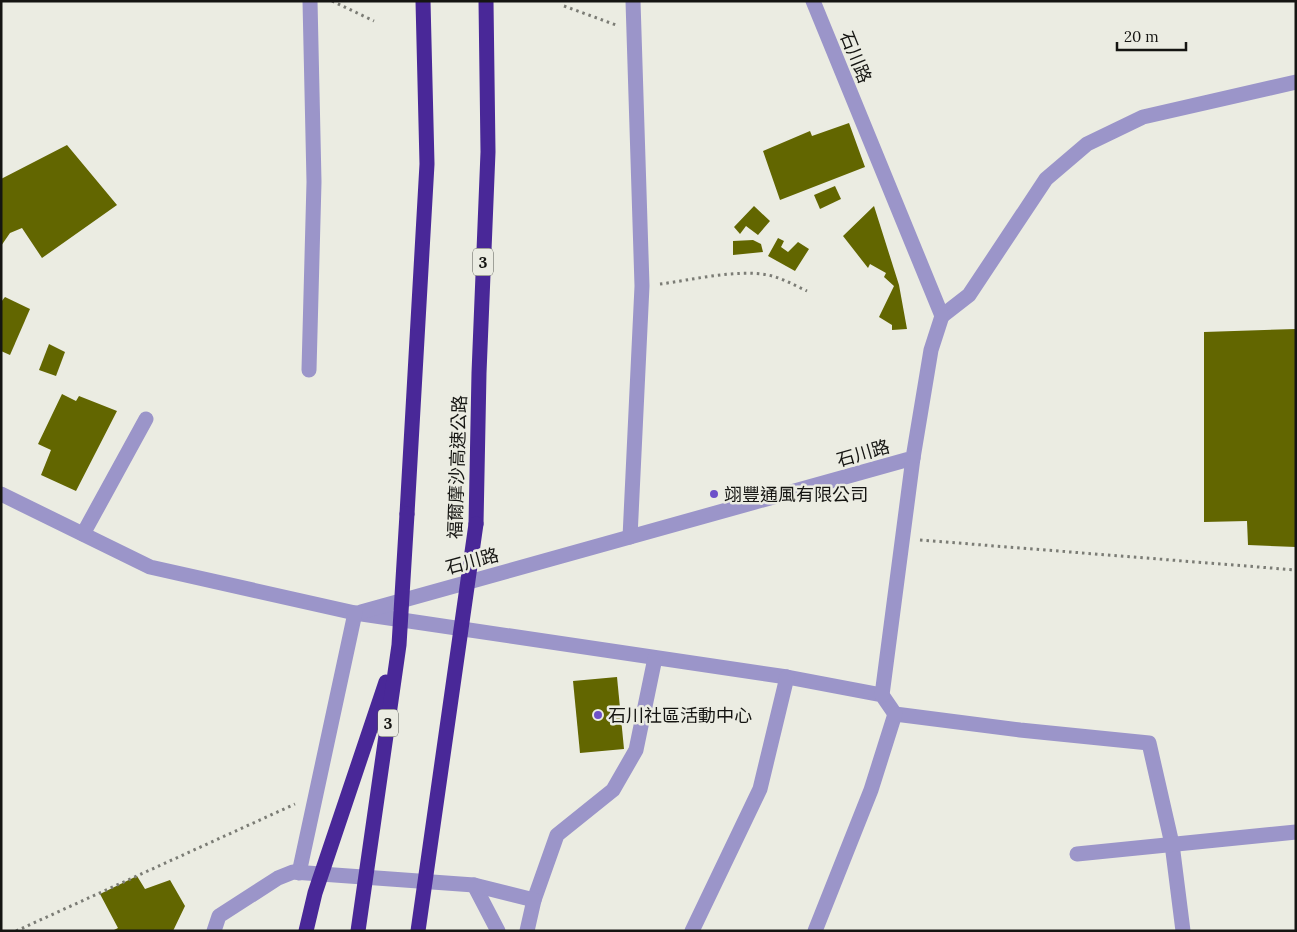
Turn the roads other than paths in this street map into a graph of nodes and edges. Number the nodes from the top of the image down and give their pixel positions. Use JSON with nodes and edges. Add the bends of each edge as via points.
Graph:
{"nodes":[{"id":1,"x":310,"y":1,"type":"edge"},
{"id":2,"x":423,"y":1,"type":"edge"},
{"id":3,"x":486,"y":1,"type":"edge"},
{"id":4,"x":633,"y":1,"type":"edge"},
{"id":5,"x":813,"y":1,"type":"edge"},
{"id":6,"x":1296,"y":82,"type":"edge"},
{"id":7,"x":942,"y":316,"type":"junction"},
{"id":8,"x":309,"y":370,"type":"dead end"},
{"id":9,"x":146,"y":419,"type":"dead end"},
{"id":10,"x":913,"y":458,"type":"junction"},
{"id":11,"x":1,"y":494,"type":"edge"},
{"id":12,"x":83,"y":534,"type":"junction"},
{"id":13,"x":630,"y":537,"type":"junction"},
{"id":14,"x":355,"y":613,"type":"junction"},
{"id":15,"x":399,"y":646,"type":"junction"},
{"id":16,"x":655,"y":658,"type":"junction"},
{"id":17,"x":787,"y":677,"type":"junction"},
{"id":18,"x":882,"y":695,"type":"junction"},
{"id":19,"x":895,"y":714,"type":"junction"},
{"id":20,"x":1296,"y":832,"type":"edge"},
{"id":21,"x":1172,"y":844,"type":"junction"},
{"id":22,"x":1077,"y":854,"type":"dead end"},
{"id":23,"x":300,"y":873,"type":"junction"},
{"id":24,"x":474,"y":885,"type":"junction"},
{"id":25,"x":534,"y":900,"type":"junction"},
{"id":26,"x":214,"y":931,"type":"edge"},
{"id":27,"x":306,"y":931,"type":"edge"},
{"id":28,"x":358,"y":931,"type":"edge"},
{"id":29,"x":418,"y":931,"type":"edge"},
{"id":30,"x":498,"y":931,"type":"edge"},
{"id":31,"x":527,"y":931,"type":"edge"},
{"id":32,"x":692,"y":931,"type":"edge"},
{"id":33,"x":815,"y":931,"type":"edge"},
{"id":34,"x":1183,"y":931,"type":"edge"}],
"edges":[{"from":1,"to":8,"type":"street","via":[[314,182]]},
{"from":2,"to":15,"type":"highway","number":"3","bridge":true,"via":[[427,164]]},
{"from":3,"to":29,"type":"highway","name":"福爾摩沙高速公路","number":"3","bridge":true,"via":[[488,152],[476,524]]},
{"from":4,"to":13,"type":"street","via":[[642,286]]},
{"from":5,"to":7,"type":"street","name":"石川路"},
{"from":6,"to":7,"type":"street","via":[[1143,117],[1087,144],[1046,179],[969,295]]},
{"from":7,"to":10,"type":"street","name":"石川路","via":[[932,350]]},
{"from":9,"to":12,"type":"street"},
{"from":10,"to":13,"type":"street","name":"石川路"},
{"from":10,"to":18,"type":"street"},
{"from":11,"to":12,"type":"street"},
{"from":12,"to":14,"type":"street","via":[[150,568]]},
{"from":13,"to":14,"type":"street","name":"石川路"},
{"from":14,"to":16,"type":"street"},
{"from":14,"to":23,"type":"street"},
{"from":15,"to":27,"type":"highway","bridge":true,"via":[[315,892]]},
{"from":15,"to":28,"type":"highway","number":"3","bridge":true},
{"from":16,"to":17,"type":"street"},
{"from":16,"to":25,"type":"street","via":[[636,750],[613,790],[557,835]]},
{"from":17,"to":18,"type":"street"},
{"from":17,"to":32,"type":"street","via":[[760,789]]},
{"from":18,"to":19,"type":"street"},
{"from":19,"to":21,"type":"street","via":[[1149,743]]},
{"from":19,"to":33,"type":"street","via":[[870,790]]},
{"from":20,"to":21,"type":"street"},
{"from":21,"to":22,"type":"street"},
{"from":21,"to":34,"type":"street"},
{"from":23,"to":24,"type":"street"},
{"from":23,"to":26,"type":"street","via":[[293,872],[278,878],[219,916]]},
{"from":24,"to":25,"type":"street"},
{"from":24,"to":30,"type":"street"},
{"from":25,"to":31,"type":"street"}]}
